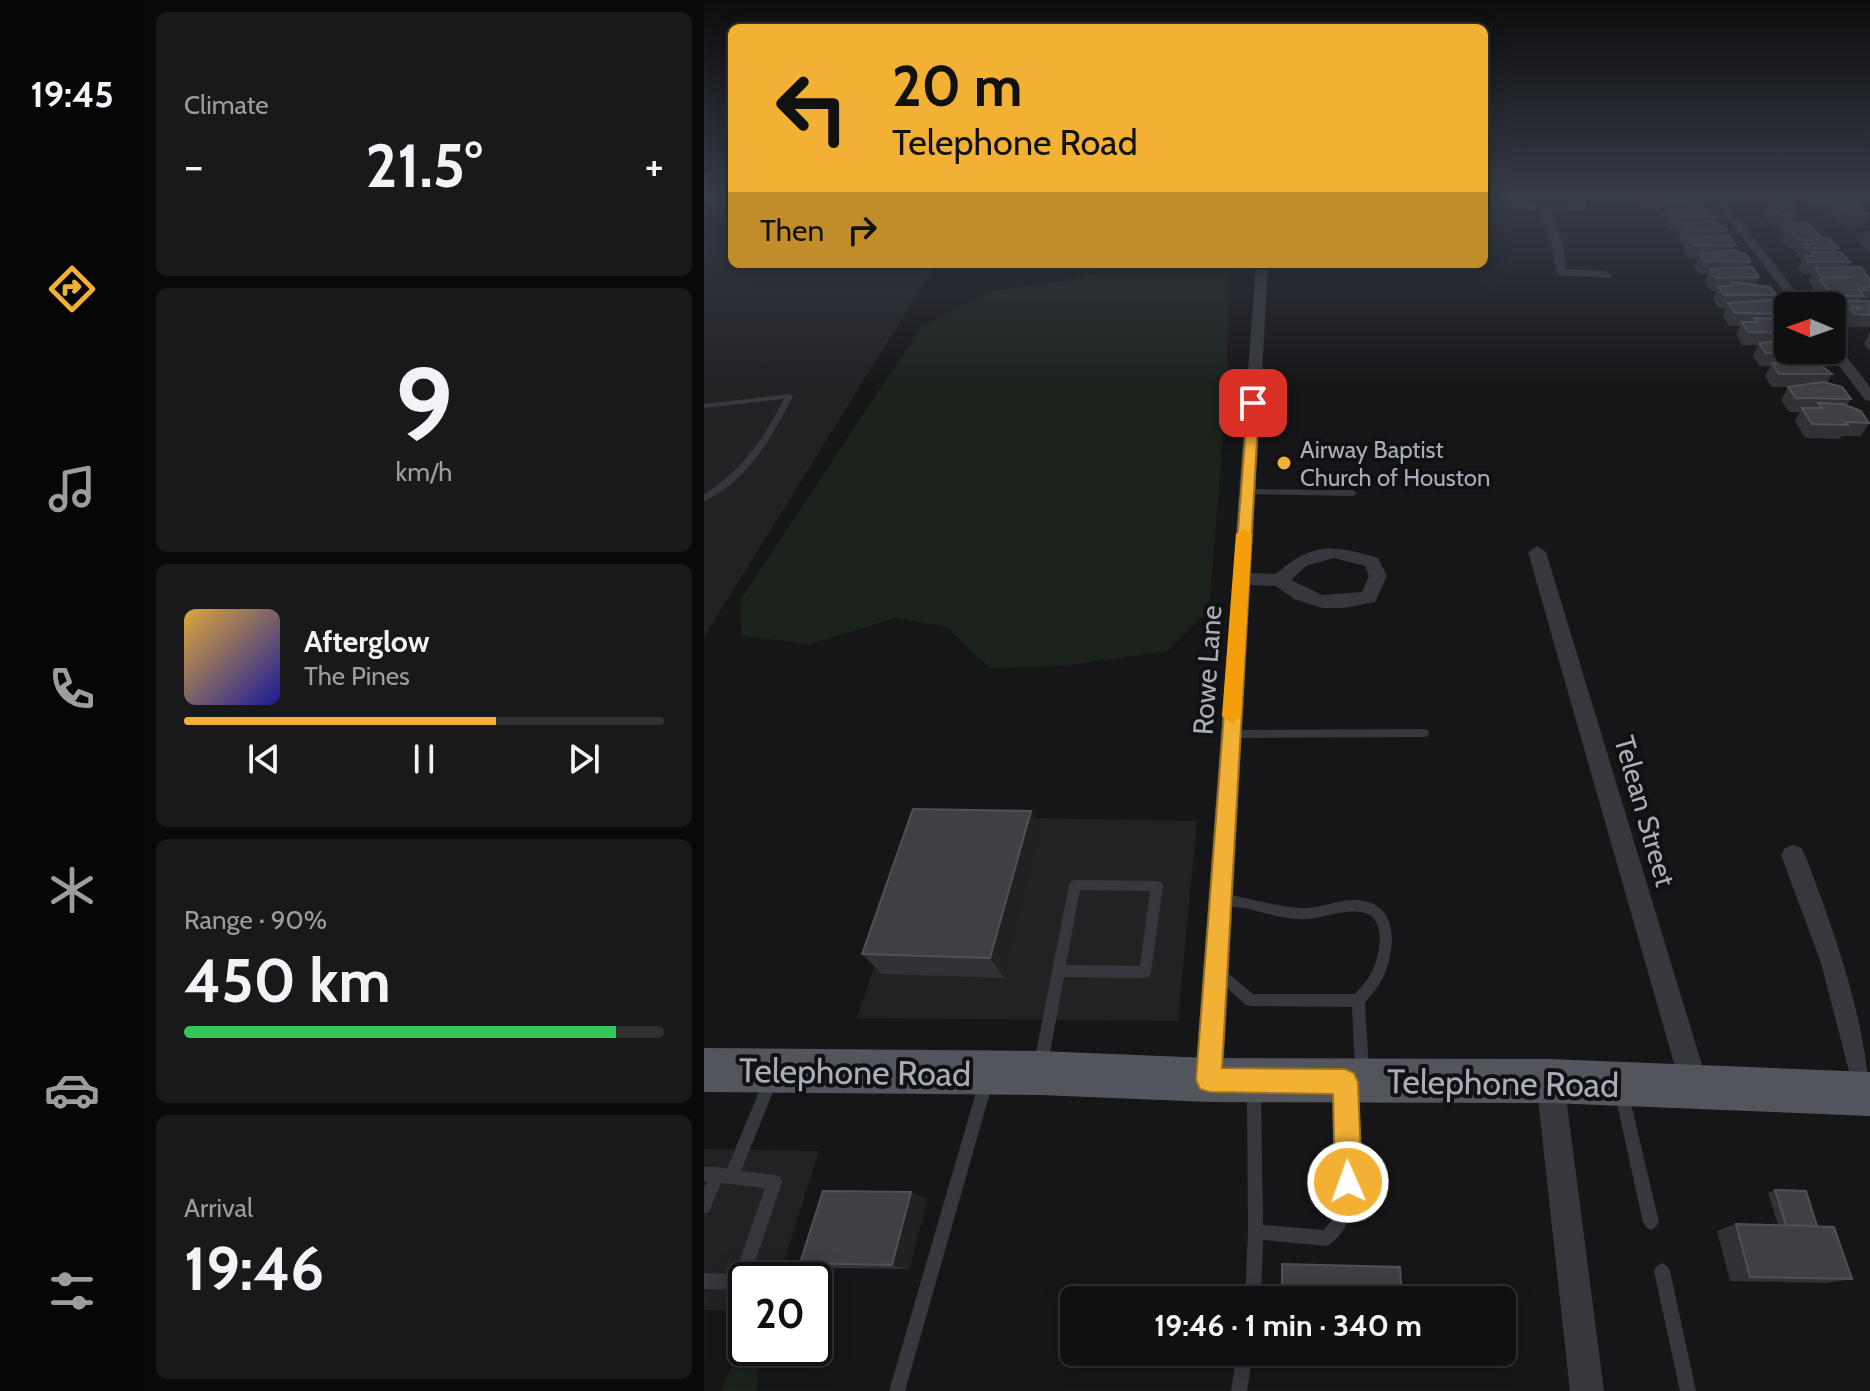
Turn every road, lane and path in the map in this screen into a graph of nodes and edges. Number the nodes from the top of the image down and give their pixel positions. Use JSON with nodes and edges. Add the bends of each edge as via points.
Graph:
{"nodes":[{"id":1,"x":1559,"y":260,"type":"edge"},
{"id":2,"x":1765,"y":260,"type":"edge"},
{"id":3,"x":1262,"y":268,"type":"edge"},
{"id":4,"x":1606,"y":275,"type":"dead end"},
{"id":5,"x":1790,"y":292,"type":"edge"},
{"id":6,"x":1846,"y":361,"type":"edge"},
{"id":7,"x":1863,"y":379,"type":"edge"},
{"id":8,"x":1870,"y":397,"type":"edge"},
{"id":9,"x":704,"y":406,"type":"edge"},
{"id":10,"x":1247,"y":492,"type":"junction"},
{"id":11,"x":1353,"y":493,"type":"dead end"},
{"id":12,"x":704,"y":498,"type":"edge"},
{"id":13,"x":1537,"y":552,"type":"dead end"},
{"id":14,"x":1241,"y":579,"type":"junction"},
{"id":15,"x":1280,"y":580,"type":"junction"},
{"id":16,"x":1424,"y":733,"type":"dead end"},
{"id":17,"x":1231,"y":734,"type":"junction"},
{"id":18,"x":1793,"y":855,"type":"dead end"},
{"id":19,"x":1220,"y":899,"type":"junction"},
{"id":20,"x":1215,"y":969,"type":"junction"},
{"id":21,"x":1058,"y":971,"type":"junction"},
{"id":22,"x":1358,"y":1001,"type":"junction"},
{"id":23,"x":775,"y":1069,"type":"junction"},
{"id":24,"x":704,"y":1070,"type":"edge"},
{"id":25,"x":989,"y":1073,"type":"junction"},
{"id":26,"x":1040,"y":1073,"type":"junction"},
{"id":27,"x":1209,"y":1080,"type":"junction"},
{"id":28,"x":1254,"y":1080,"type":"junction"},
{"id":29,"x":1354,"y":1081,"type":"junction"},
{"id":30,"x":1550,"y":1081,"type":"junction"},
{"id":31,"x":1619,"y":1083,"type":"junction"},
{"id":32,"x":1695,"y":1088,"type":"junction"},
{"id":33,"x":1870,"y":1094,"type":"edge"},
{"id":34,"x":717,"y":1175,"type":"edge"},
{"id":35,"x":704,"y":1207,"type":"edge"},
{"id":36,"x":1651,"y":1222,"type":"dead end"},
{"id":37,"x":1256,"y":1232,"type":"junction"},
{"id":38,"x":1662,"y":1271,"type":"dead end"},
{"id":39,"x":704,"y":1281,"type":"edge"},
{"id":40,"x":1254,"y":1286,"type":"edge"},
{"id":41,"x":1243,"y":1366,"type":"edge"},
{"id":42,"x":897,"y":1391,"type":"edge"},
{"id":43,"x":1239,"y":1391,"type":"edge"},
{"id":44,"x":1587,"y":1391,"type":"edge"},
{"id":45,"x":1688,"y":1391,"type":"edge"}],
"edges":[{"from":1,"to":4,"type":"street","via":[[1561,272]]},
{"from":2,"to":5,"type":"street"},
{"from":3,"to":10,"type":"street","name":"Rowe Lane"},
{"from":6,"to":7,"type":"street"},
{"from":7,"to":8,"type":"street"},
{"from":9,"to":12,"type":"lane","via":[[789,396],[768,440],[718,491]]},
{"from":10,"to":11,"type":"lane"},
{"from":10,"to":14,"type":"street","name":"Rowe Lane"},
{"from":13,"to":32,"type":"street","name":"Telean Street"},
{"from":14,"to":15,"type":"street"},
{"from":14,"to":17,"type":"street","name":"Rowe Lane"},
{"from":15,"to":15,"type":"street","via":[[1295,594],[1335,605],[1369,597],[1378,576],[1372,562],[1334,552],[1300,562]]},
{"from":16,"to":17,"type":"lane"},
{"from":17,"to":19,"type":"street","name":"Rowe Lane"},
{"from":18,"to":33,"type":"street","via":[[1834,963]]},
{"from":19,"to":20,"type":"street","name":"Rowe Lane"},
{"from":19,"to":22,"type":"lane","via":[[1291,913],[1317,915],[1355,906],[1378,912],[1384,921],[1385,953]]},
{"from":20,"to":22,"type":"lane","via":[[1251,1000]]},
{"from":20,"to":27,"type":"street","name":"Rowe Lane"},
{"from":21,"to":21,"type":"lane","via":[[1075,885],[1157,886],[1145,972]]},
{"from":21,"to":26,"type":"lane"},
{"from":22,"to":29,"type":"lane"},
{"from":23,"to":24,"type":"main road","name":"Telephone Road"},
{"from":23,"to":25,"type":"main road","name":"Telephone Road"},
{"from":23,"to":34,"type":"lane"},
{"from":25,"to":26,"type":"main road","name":"Telephone Road"},
{"from":25,"to":42,"type":"lane"},
{"from":26,"to":27,"type":"main road","name":"Telephone Road"},
{"from":27,"to":28,"type":"main road","name":"Telephone Road"},
{"from":28,"to":29,"type":"main road","name":"Telephone Road"},
{"from":28,"to":37,"type":"lane"},
{"from":29,"to":30,"type":"main road","name":"Telephone Road"},
{"from":29,"to":37,"type":"lane","via":[[1343,1217],[1327,1238]]},
{"from":30,"to":31,"type":"main road","name":"Telephone Road"},
{"from":30,"to":44,"type":"street"},
{"from":31,"to":32,"type":"main road","name":"Telephone Road"},
{"from":31,"to":36,"type":"lane"},
{"from":32,"to":33,"type":"main road","name":"Telephone Road"},
{"from":34,"to":35,"type":"lane"},
{"from":34,"to":39,"type":"lane","via":[[775,1182],[740,1282]]},
{"from":37,"to":40,"type":"lane"},
{"from":38,"to":45,"type":"lane"},
{"from":41,"to":43,"type":"lane"}]}
